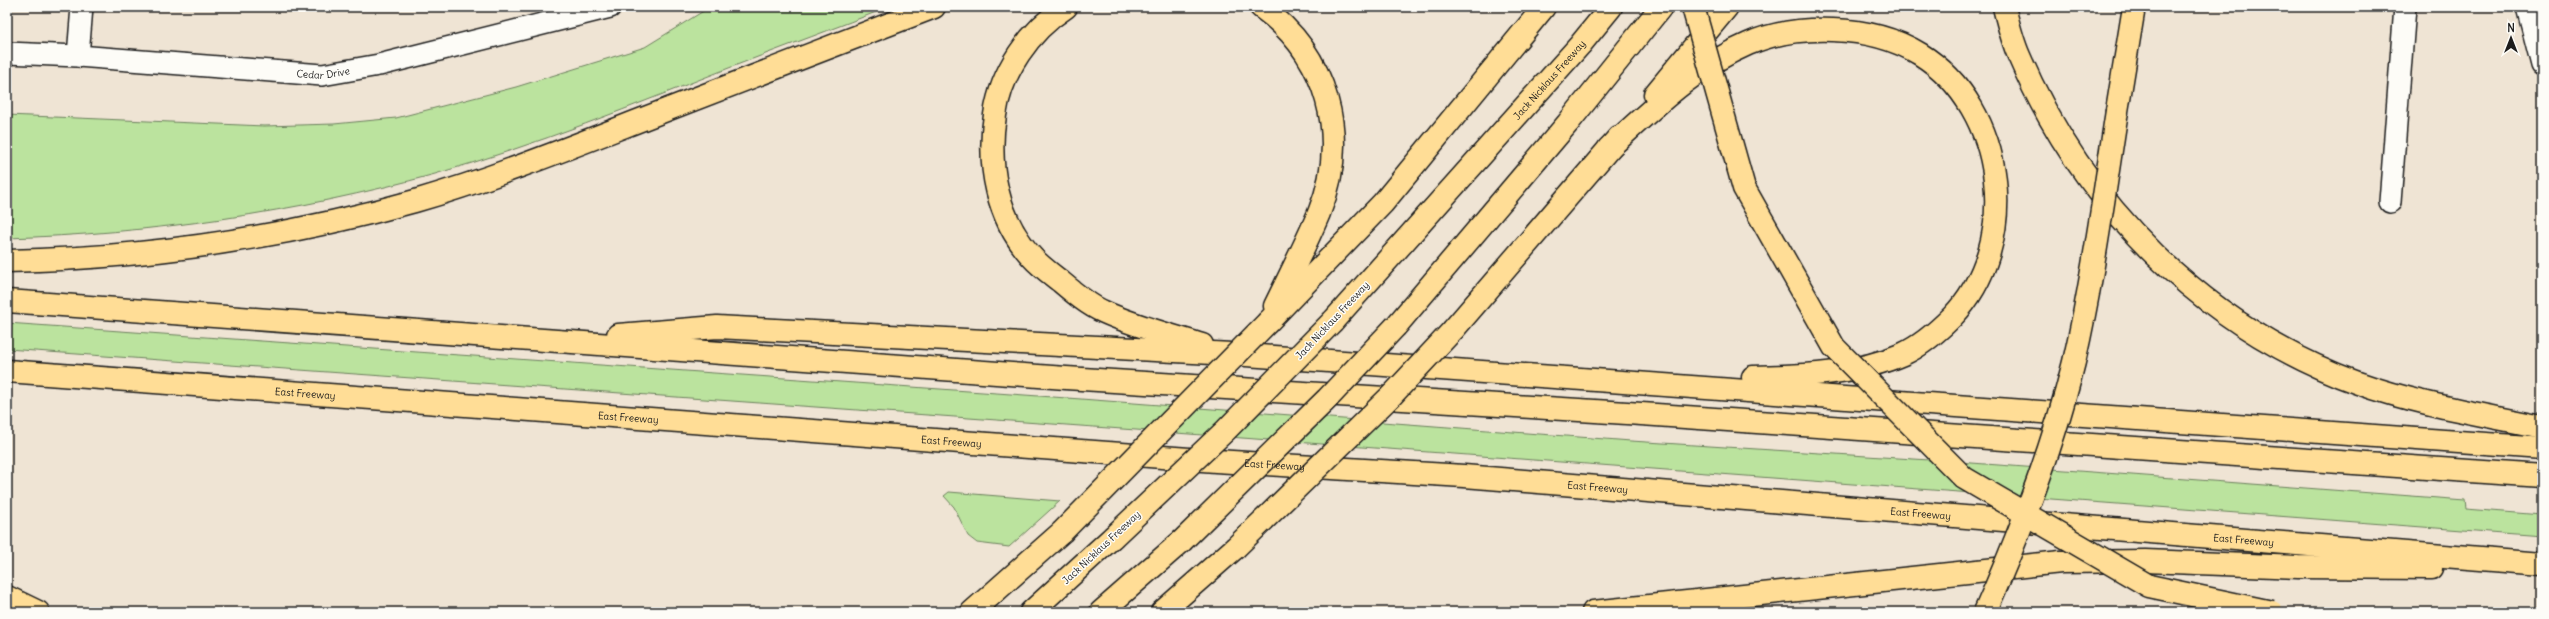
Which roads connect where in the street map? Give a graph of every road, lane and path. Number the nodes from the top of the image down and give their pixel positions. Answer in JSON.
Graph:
{"nodes":[{"id":1,"x":82,"y":7,"type":"edge"},
{"id":2,"x":610,"y":7,"type":"edge"},
{"id":3,"x":934,"y":7,"type":"edge"},
{"id":4,"x":1066,"y":7,"type":"edge"},
{"id":5,"x":1261,"y":7,"type":"edge"},
{"id":6,"x":1544,"y":7,"type":"edge"},
{"id":7,"x":1611,"y":7,"type":"edge"},
{"id":8,"x":1660,"y":7,"type":"edge"},
{"id":9,"x":1693,"y":7,"type":"edge"},
{"id":10,"x":1727,"y":7,"type":"edge"},
{"id":11,"x":2004,"y":7,"type":"edge"},
{"id":12,"x":2134,"y":7,"type":"edge"},
{"id":13,"x":2405,"y":7,"type":"edge"},
{"id":14,"x":2527,"y":7,"type":"edge"},
{"id":15,"x":7,"y":54,"type":"edge"},
{"id":16,"x":78,"y":56,"type":"junction"},
{"id":17,"x":2542,"y":65,"type":"edge"},
{"id":18,"x":1609,"y":148,"type":"junction"},
{"id":19,"x":2390,"y":202,"type":"dead end"},
{"id":20,"x":7,"y":261,"type":"edge"},
{"id":21,"x":7,"y":301,"type":"edge"},
{"id":22,"x":1268,"y":322,"type":"junction"},
{"id":23,"x":546,"y":340,"type":"junction"},
{"id":24,"x":1232,"y":354,"type":"junction"},
{"id":25,"x":7,"y":371,"type":"edge"},
{"id":26,"x":1638,"y":381,"type":"junction"},
{"id":27,"x":2542,"y":427,"type":"edge"},
{"id":28,"x":2542,"y":448,"type":"edge"},
{"id":29,"x":2542,"y":476,"type":"edge"},
{"id":30,"x":2542,"y":564,"type":"edge"},
{"id":31,"x":2542,"y":569,"type":"edge"},
{"id":32,"x":7,"y":597,"type":"edge"},
{"id":33,"x":38,"y":612,"type":"edge"},
{"id":34,"x":972,"y":612,"type":"edge"},
{"id":35,"x":1031,"y":612,"type":"edge"},
{"id":36,"x":1101,"y":612,"type":"edge"},
{"id":37,"x":1162,"y":612,"type":"edge"},
{"id":38,"x":1593,"y":612,"type":"edge"},
{"id":39,"x":1985,"y":612,"type":"edge"},
{"id":40,"x":2272,"y":612,"type":"edge"}],
"edges":[{"from":1,"to":16,"type":"street"},
{"from":2,"to":16,"type":"street","name":"Cedar Drive"},
{"from":3,"to":20,"type":"highway"},
{"from":4,"to":24,"type":"highway"},
{"from":5,"to":22,"type":"highway"},
{"from":6,"to":22,"type":"highway"},
{"from":7,"to":35,"type":"highway","name":"Jack Nicklaus Freeway","bridge":true},
{"from":8,"to":36,"type":"highway","bridge":true},
{"from":9,"to":40,"type":"highway","bridge":true},
{"from":10,"to":18,"type":"highway"},
{"from":11,"to":27,"type":"highway"},
{"from":12,"to":39,"type":"highway","bridge":true},
{"from":13,"to":19,"type":"street"},
{"from":14,"to":17,"type":"street"},
{"from":15,"to":16,"type":"street","name":"Cedar Drive"},
{"from":18,"to":26,"type":"highway"},
{"from":18,"to":37,"type":"highway","bridge":true},
{"from":21,"to":23,"type":"highway"},
{"from":22,"to":34,"type":"highway","bridge":true},
{"from":23,"to":24,"type":"highway"},
{"from":23,"to":29,"type":"highway"},
{"from":24,"to":26,"type":"highway"},
{"from":25,"to":30,"type":"highway","name":"East Freeway"},
{"from":26,"to":28,"type":"highway"},
{"from":31,"to":38,"type":"highway"},
{"from":32,"to":33,"type":"highway"}]}
